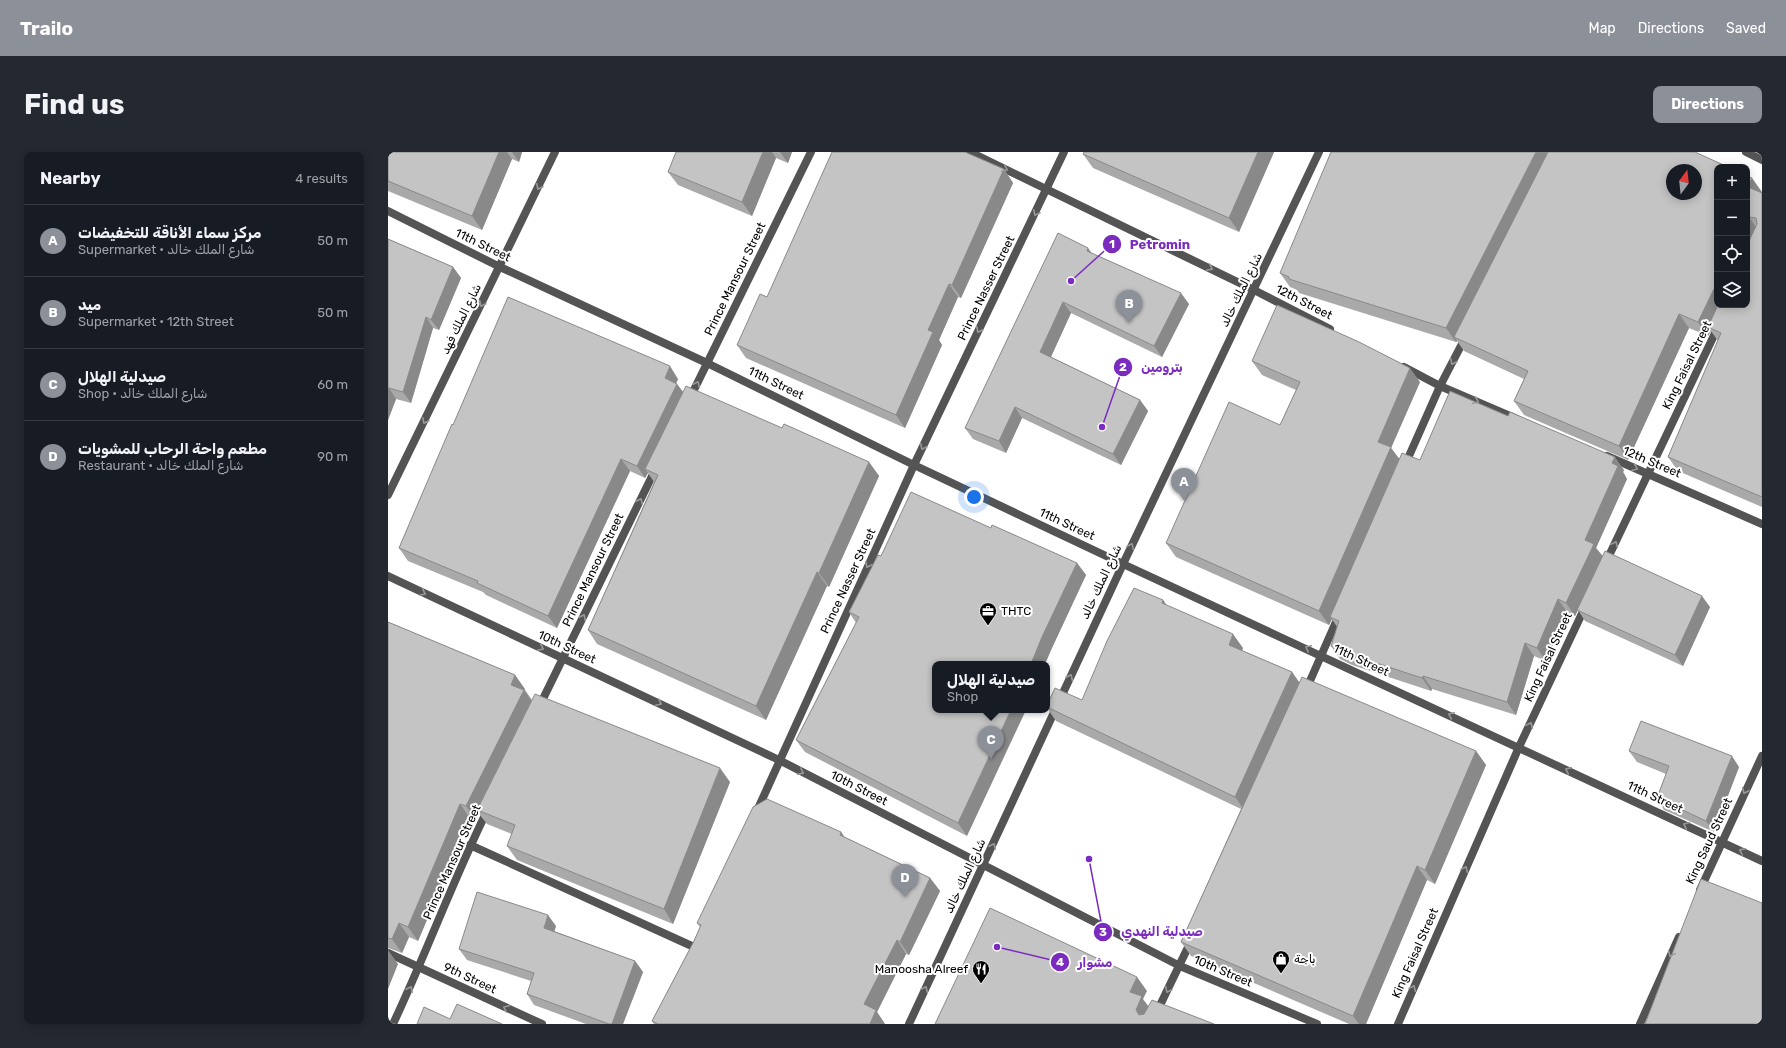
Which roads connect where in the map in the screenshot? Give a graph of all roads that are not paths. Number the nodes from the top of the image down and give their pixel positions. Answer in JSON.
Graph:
{"nodes":[{"id":1,"x":555,"y":152,"type":"edge"},
{"id":2,"x":811,"y":152,"type":"edge"},
{"id":3,"x":970,"y":152,"type":"edge"},
{"id":4,"x":1064,"y":152,"type":"edge"},
{"id":5,"x":1319,"y":152,"type":"edge"},
{"id":6,"x":1746,"y":152,"type":"edge"},
{"id":7,"x":1762,"y":160,"type":"edge"},
{"id":8,"x":1047,"y":189,"type":"junction"},
{"id":9,"x":388,"y":211,"type":"edge"},
{"id":10,"x":500,"y":267,"type":"junction"},
{"id":11,"x":1254,"y":290,"type":"junction"},
{"id":12,"x":1722,"y":319,"type":"edge"},
{"id":13,"x":1469,"y":330,"type":"edge"},
{"id":14,"x":1337,"y":333,"type":"edge"},
{"id":15,"x":708,"y":363,"type":"junction"},
{"id":16,"x":1399,"y":365,"type":"edge"},
{"id":17,"x":1440,"y":386,"type":"junction"},
{"id":18,"x":687,"y":405,"type":"edge"},
{"id":19,"x":1526,"y":422,"type":"edge"},
{"id":20,"x":1598,"y":452,"type":"edge"},
{"id":21,"x":659,"y":462,"type":"edge"},
{"id":22,"x":914,"y":465,"type":"junction"},
{"id":23,"x":1402,"y":474,"type":"edge"},
{"id":24,"x":1648,"y":474,"type":"junction"},
{"id":25,"x":388,"y":495,"type":"edge"},
{"id":26,"x":1762,"y":524,"type":"edge"},
{"id":27,"x":1123,"y":564,"type":"junction"},
{"id":28,"x":1604,"y":567,"type":"edge"},
{"id":29,"x":388,"y":576,"type":"edge"},
{"id":30,"x":1590,"y":596,"type":"edge"},
{"id":31,"x":1344,"y":604,"type":"edge"},
{"id":32,"x":1322,"y":655,"type":"junction"},
{"id":33,"x":563,"y":659,"type":"junction"},
{"id":34,"x":1302,"y":698,"type":"edge"},
{"id":35,"x":535,"y":716,"type":"edge"},
{"id":36,"x":1519,"y":747,"type":"junction"},
{"id":37,"x":1762,"y":756,"type":"edge"},
{"id":38,"x":779,"y":760,"type":"junction"},
{"id":39,"x":492,"y":802,"type":"edge"},
{"id":40,"x":753,"y":818,"type":"edge"},
{"id":41,"x":1722,"y":842,"type":"junction"},
{"id":42,"x":470,"y":845,"type":"junction"},
{"id":43,"x":1762,"y":861,"type":"edge"},
{"id":44,"x":984,"y":864,"type":"junction"},
{"id":45,"x":1696,"y":900,"type":"edge"},
{"id":46,"x":1682,"y":929,"type":"edge"},
{"id":47,"x":1196,"y":930,"type":"edge"},
{"id":48,"x":694,"y":947,"type":"edge"},
{"id":49,"x":388,"y":953,"type":"edge"},
{"id":50,"x":1180,"y":966,"type":"junction"},
{"id":51,"x":420,"y":968,"type":"junction"},
{"id":52,"x":393,"y":1024,"type":"edge"},
{"id":53,"x":542,"y":1024,"type":"edge"},
{"id":54,"x":909,"y":1024,"type":"edge"},
{"id":55,"x":1151,"y":1024,"type":"edge"},
{"id":56,"x":1317,"y":1024,"type":"edge"},
{"id":57,"x":1398,"y":1024,"type":"edge"},
{"id":58,"x":1640,"y":1024,"type":"edge"}],
"edges":[{"from":1,"to":10,"type":"street","name":"شارع الملك فهد","one_way":true},
{"from":2,"to":15,"type":"street","name":"Prince Mansour Street"},
{"from":3,"to":8,"type":"street","name":"12th Street","one_way":true},
{"from":4,"to":8,"type":"street","name":"Prince Nasser Street"},
{"from":5,"to":11,"type":"street","name":"شارع الملك خالد"},
{"from":6,"to":7,"type":"street"},
{"from":8,"to":11,"type":"street","name":"12th Street","one_way":true},
{"from":8,"to":22,"type":"street","name":"Prince Nasser Street","one_way":true},
{"from":9,"to":10,"type":"street","name":"11th Street"},
{"from":10,"to":15,"type":"street","name":"11th Street"},
{"from":10,"to":25,"type":"street","name":"شارع الملك فهد","one_way":true},
{"from":11,"to":14,"type":"street","name":"12th Street"},
{"from":27,"to":11,"type":"street","name":"شارع الملك خالد","one_way":true},
{"from":12,"to":24,"type":"street","name":"King Faisal Street"},
{"from":13,"to":17,"type":"street","one_way":true},
{"from":18,"to":15,"type":"street","name":"Prince Mansour Street","one_way":true},
{"from":15,"to":22,"type":"street","name":"11th Street"},
{"from":16,"to":17,"type":"street"},
{"from":17,"to":19,"type":"street","one_way":true},
{"from":17,"to":23,"type":"street"},
{"from":20,"to":24,"type":"street","name":"12th Street","one_way":true},
{"from":33,"to":21,"type":"street","name":"Prince Mansour Street","one_way":true},
{"from":22,"to":27,"type":"street","name":"11th Street"},
{"from":22,"to":38,"type":"street","name":"Prince Nasser Street","one_way":true},
{"from":24,"to":26,"type":"street","name":"12th Street"},
{"from":28,"to":24,"type":"street","name":"King Faisal Street","one_way":true},
{"from":32,"to":27,"type":"street","name":"11th Street","one_way":true},
{"from":44,"to":27,"type":"street","name":"شارع الملك خالد","one_way":true},
{"from":29,"to":33,"type":"street","name":"10th Street","one_way":true},
{"from":36,"to":30,"type":"street","name":"King Faisal Street","one_way":true},
{"from":31,"to":32,"type":"street"},
{"from":32,"to":34,"type":"street"},
{"from":36,"to":32,"type":"street","name":"11th Street","one_way":true},
{"from":33,"to":35,"type":"street","name":"Prince Mansour Street"},
{"from":33,"to":38,"type":"street","name":"10th Street","one_way":true},
{"from":41,"to":36,"type":"street","name":"11th Street","one_way":true},
{"from":57,"to":36,"type":"street","name":"King Faisal Street","one_way":true},
{"from":37,"to":41,"type":"street","name":"King Saud Street","one_way":true},
{"from":38,"to":40,"type":"street","name":"Prince Nasser Street"},
{"from":38,"to":44,"type":"street","name":"10th Street","one_way":true},
{"from":39,"to":42,"type":"street","name":"Prince Mansour Street"},
{"from":43,"to":41,"type":"street","name":"11th Street","one_way":true},
{"from":41,"to":45,"type":"street","name":"King Saud Street"},
{"from":42,"to":48,"type":"street"},
{"from":42,"to":51,"type":"street","name":"Prince Mansour Street"},
{"from":44,"to":50,"type":"street","name":"10th Street"},
{"from":54,"to":44,"type":"street","name":"شارع الملك خالد","one_way":true},
{"from":46,"to":58,"type":"street","one_way":true},
{"from":47,"to":50,"type":"street"},
{"from":49,"to":51,"type":"street","name":"9th Street"},
{"from":50,"to":55,"type":"street","one_way":true},
{"from":50,"to":56,"type":"street","name":"10th Street"},
{"from":52,"to":51,"type":"street","name":"Prince Mansour Street","one_way":true},
{"from":53,"to":51,"type":"street","name":"9th Street","one_way":true}]}
